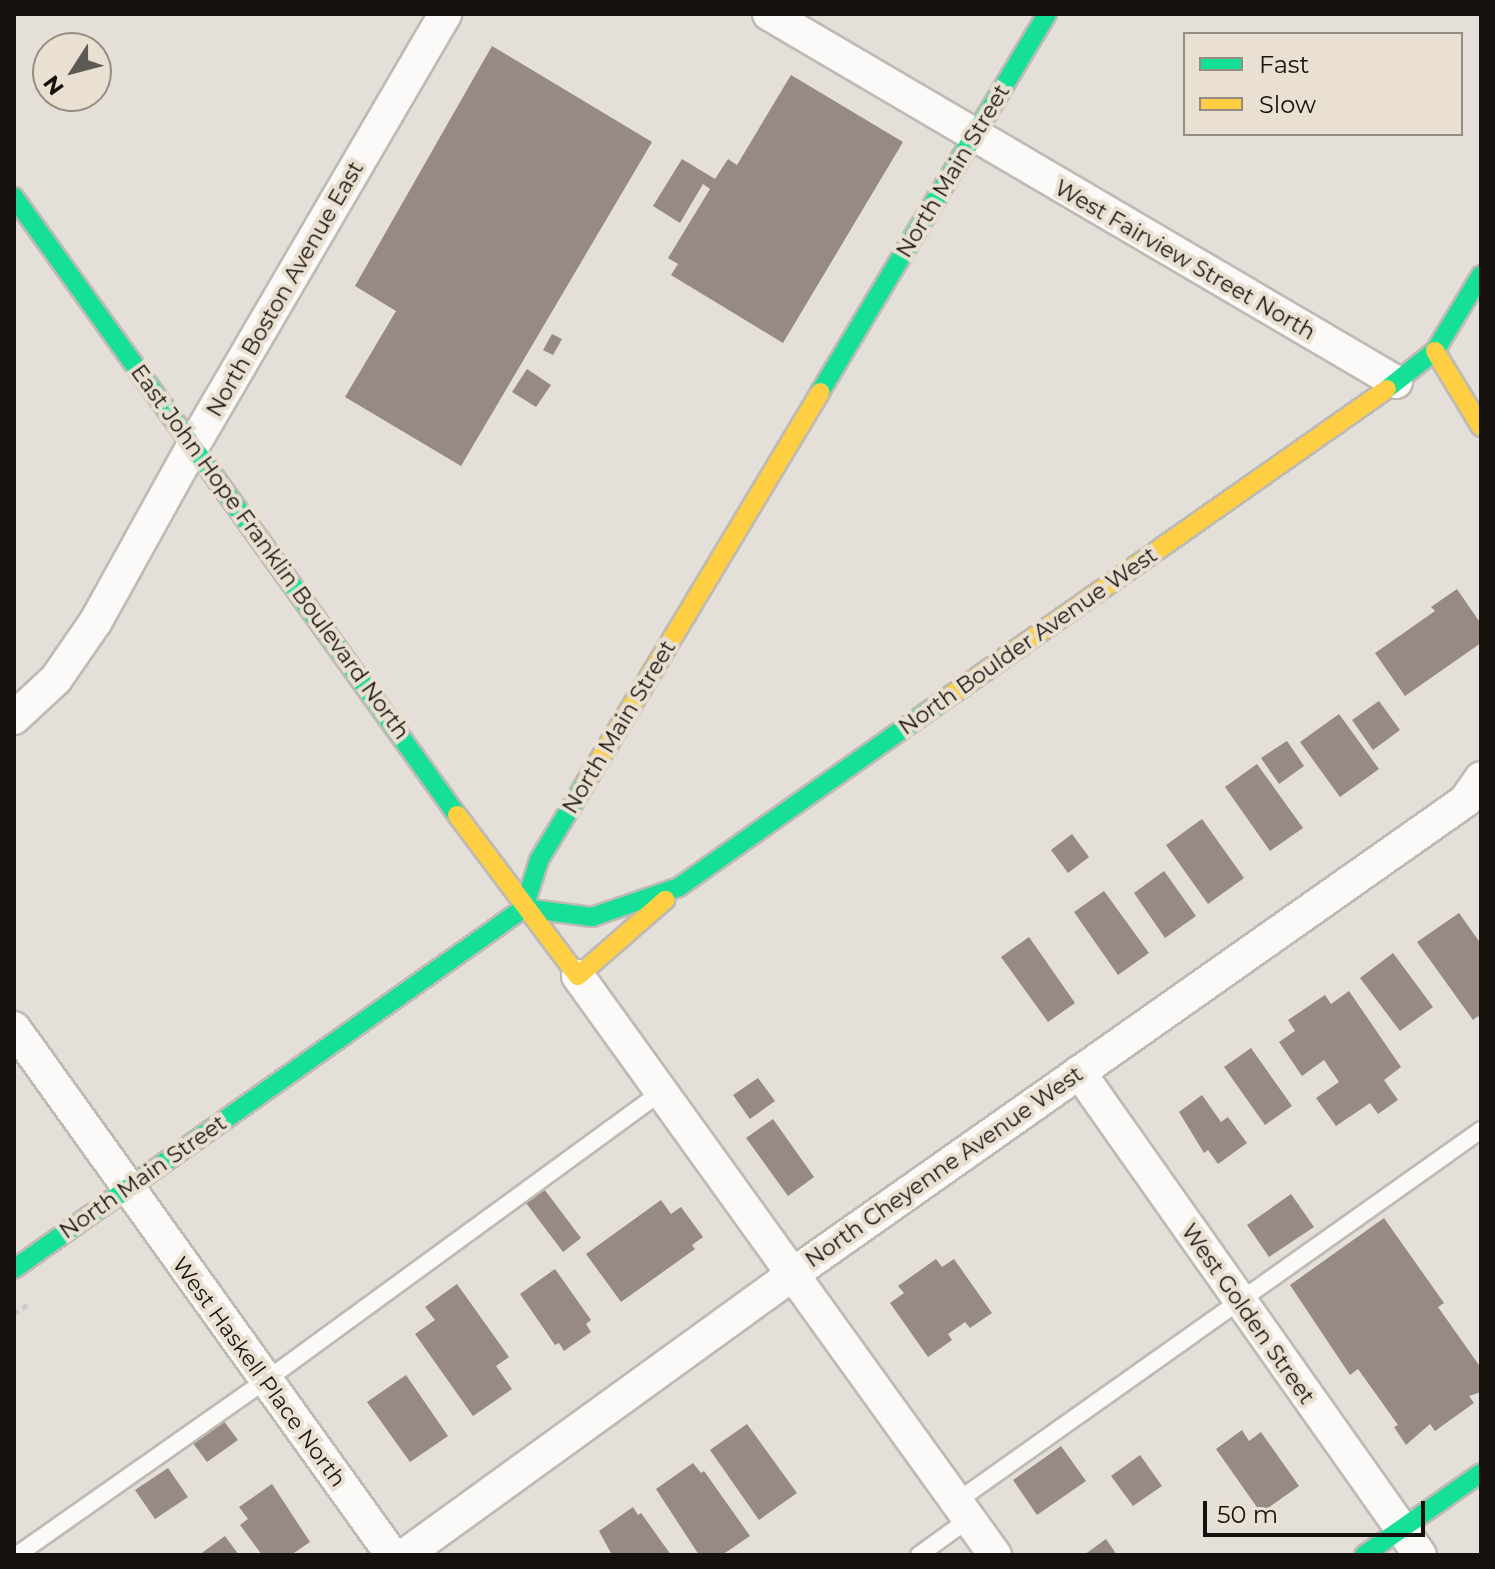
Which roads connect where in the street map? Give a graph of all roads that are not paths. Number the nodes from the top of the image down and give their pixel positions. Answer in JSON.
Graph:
{"nodes":[{"id":1,"x":445,"y":14,"type":"edge"},
{"id":2,"x":769,"y":14,"type":"edge"},
{"id":3,"x":1047,"y":14,"type":"edge"},
{"id":4,"x":974,"y":137,"type":"junction"},
{"id":5,"x":14,"y":197,"type":"edge"},
{"id":6,"x":1481,"y":275,"type":"edge"},
{"id":7,"x":1435,"y":351,"type":"junction"},
{"id":8,"x":1396,"y":382,"type":"junction"},
{"id":9,"x":1481,"y":427,"type":"edge"},
{"id":10,"x":194,"y":444,"type":"junction"},
{"id":11,"x":14,"y":718,"type":"edge"},
{"id":12,"x":1481,"y":778,"type":"edge"},
{"id":13,"x":679,"y":887,"type":"junction"},
{"id":14,"x":524,"y":908,"type":"junction"},
{"id":15,"x":578,"y":976,"type":"junction"},
{"id":16,"x":14,"y":1028,"type":"edge"},
{"id":17,"x":1079,"y":1072,"type":"junction"},
{"id":18,"x":661,"y":1092,"type":"junction"},
{"id":19,"x":1481,"y":1130,"type":"edge"},
{"id":20,"x":128,"y":1188,"type":"junction"},
{"id":21,"x":14,"y":1269,"type":"edge"},
{"id":22,"x":793,"y":1274,"type":"junction"},
{"id":23,"x":1238,"y":1301,"type":"junction"},
{"id":24,"x":265,"y":1381,"type":"junction"},
{"id":25,"x":1481,"y":1473,"type":"edge"},
{"id":26,"x":963,"y":1511,"type":"junction"},
{"id":27,"x":1401,"y":1529,"type":"junction"},
{"id":28,"x":17,"y":1555,"type":"edge"},
{"id":29,"x":392,"y":1555,"type":"edge"},
{"id":30,"x":405,"y":1555,"type":"edge"},
{"id":31,"x":919,"y":1555,"type":"edge"},
{"id":32,"x":995,"y":1555,"type":"edge"},
{"id":33,"x":1364,"y":1555,"type":"edge"},
{"id":34,"x":1420,"y":1555,"type":"edge"}],
"edges":[{"from":1,"to":10,"type":"street","name":"North Boston Avenue East"},
{"from":2,"to":4,"type":"street","name":"West Fairview Street North"},
{"from":3,"to":4,"type":"street","name":"North Main Street"},
{"from":4,"to":8,"type":"street","name":"West Fairview Street North"},
{"from":4,"to":14,"type":"street","name":"North Main Street"},
{"from":5,"to":10,"type":"street","name":"East John Hope Franklin Boulevard North"},
{"from":6,"to":7,"type":"street","name":"North Boulder Avenue West"},
{"from":7,"to":8,"type":"street","name":"North Boulder Avenue West"},
{"from":7,"to":9,"type":"street"},
{"from":8,"to":13,"type":"street","name":"North Boulder Avenue West"},
{"from":10,"to":11,"type":"street","name":"North Boston Avenue East"},
{"from":10,"to":14,"type":"street","name":"East John Hope Franklin Boulevard North"},
{"from":12,"to":17,"type":"street","name":"North Cheyenne Avenue West"},
{"from":13,"to":14,"type":"street","name":"North Boulder Avenue West"},
{"from":13,"to":15,"type":"street"},
{"from":14,"to":15,"type":"street","name":"East John Hope Franklin Boulevard North"},
{"from":14,"to":20,"type":"street","name":"North Main Street"},
{"from":15,"to":18,"type":"street"},
{"from":16,"to":20,"type":"street","name":"West Haskell Place North"},
{"from":17,"to":22,"type":"street","name":"North Cheyenne Avenue West"},
{"from":17,"to":23,"type":"street","name":"West Golden Street"},
{"from":18,"to":22,"type":"street"},
{"from":18,"to":24,"type":"lane"},
{"from":19,"to":23,"type":"lane"},
{"from":20,"to":21,"type":"street","name":"North Main Street"},
{"from":20,"to":24,"type":"street","name":"West Haskell Place North"},
{"from":22,"to":26,"type":"street"},
{"from":22,"to":30,"type":"street","name":"North Cheyenne Avenue West"},
{"from":23,"to":26,"type":"lane"},
{"from":23,"to":27,"type":"street","name":"West Golden Street"},
{"from":24,"to":28,"type":"lane"},
{"from":24,"to":29,"type":"street","name":"West Haskell Place North"},
{"from":25,"to":27,"type":"street"},
{"from":26,"to":31,"type":"lane"},
{"from":26,"to":32,"type":"street"},
{"from":27,"to":33,"type":"street"},
{"from":27,"to":34,"type":"street","name":"West Golden Street"}]}
